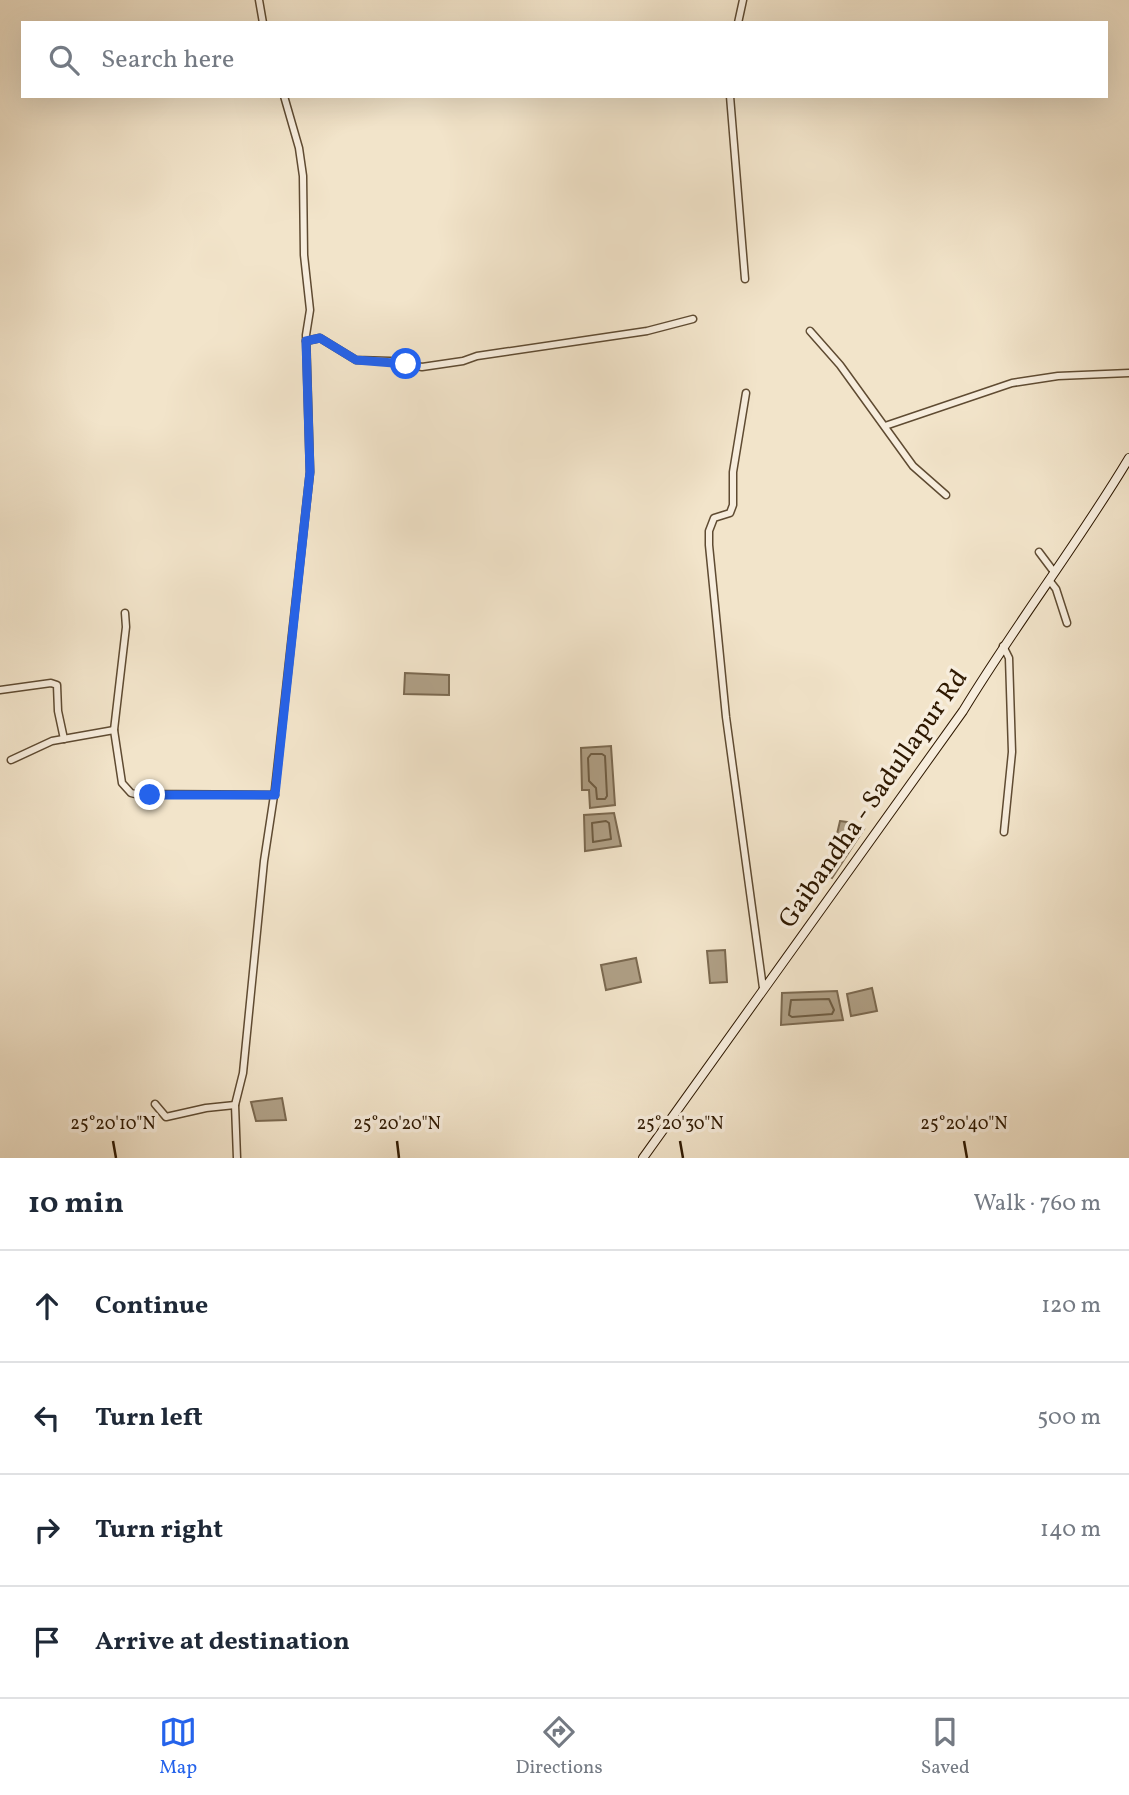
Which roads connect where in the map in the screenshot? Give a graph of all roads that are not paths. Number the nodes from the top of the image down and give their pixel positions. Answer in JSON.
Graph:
{"nodes":[{"id":1,"x":259,"y":0,"type":"edge"},
{"id":2,"x":743,"y":0,"type":"edge"},
{"id":3,"x":263,"y":21,"type":"edge"},
{"id":4,"x":738,"y":21,"type":"edge"},
{"id":5,"x":285,"y":98,"type":"edge"},
{"id":6,"x":730,"y":98,"type":"edge"},
{"id":7,"x":745,"y":279,"type":"dead end"},
{"id":8,"x":693,"y":319,"type":"dead end"},
{"id":9,"x":810,"y":331,"type":"dead end"},
{"id":10,"x":306,"y":341,"type":"junction"},
{"id":11,"x":1129,"y":373,"type":"edge"},
{"id":12,"x":746,"y":393,"type":"dead end"},
{"id":13,"x":885,"y":426,"type":"junction"},
{"id":14,"x":1129,"y":458,"type":"edge"},
{"id":15,"x":946,"y":495,"type":"dead end"},
{"id":16,"x":1039,"y":552,"type":"dead end"},
{"id":17,"x":1055,"y":572,"type":"junction"},
{"id":18,"x":1049,"y":580,"type":"junction"},
{"id":19,"x":125,"y":613,"type":"dead end"},
{"id":20,"x":1067,"y":623,"type":"dead end"},
{"id":21,"x":1003,"y":646,"type":"junction"},
{"id":22,"x":0,"y":690,"type":"edge"},
{"id":23,"x":114,"y":730,"type":"junction"},
{"id":24,"x":64,"y":739,"type":"junction"},
{"id":25,"x":11,"y":760,"type":"dead end"},
{"id":26,"x":275,"y":795,"type":"junction"},
{"id":27,"x":1004,"y":832,"type":"dead end"},
{"id":28,"x":763,"y":988,"type":"junction"},
{"id":29,"x":155,"y":1104,"type":"dead end"},
{"id":30,"x":235,"y":1105,"type":"junction"},
{"id":31,"x":237,"y":1158,"type":"edge"},
{"id":32,"x":643,"y":1158,"type":"edge"}],
"edges":[{"from":1,"to":3,"type":"street"},
{"from":2,"to":4,"type":"street"},
{"from":5,"to":10,"type":"street"},
{"from":6,"to":7,"type":"street"},
{"from":8,"to":10,"type":"street"},
{"from":9,"to":13,"type":"street"},
{"from":10,"to":26,"type":"street"},
{"from":11,"to":13,"type":"street"},
{"from":12,"to":28,"type":"street"},
{"from":13,"to":15,"type":"street"},
{"from":14,"to":17,"type":"main road","name":"Gaibandha - Sadullapur Rd"},
{"from":16,"to":17,"type":"street"},
{"from":17,"to":18,"type":"main road","name":"Gaibandha - Sadullapur Rd"},
{"from":18,"to":20,"type":"street"},
{"from":18,"to":21,"type":"main road","name":"Gaibandha - Sadullapur Rd"},
{"from":19,"to":23,"type":"street"},
{"from":21,"to":27,"type":"street"},
{"from":21,"to":28,"type":"main road","name":"Gaibandha - Sadullapur Rd"},
{"from":22,"to":24,"type":"street"},
{"from":23,"to":24,"type":"street"},
{"from":23,"to":26,"type":"street"},
{"from":24,"to":25,"type":"street"},
{"from":26,"to":30,"type":"street"},
{"from":28,"to":32,"type":"main road","name":"Gaibandha - Sadullapur Rd"},
{"from":29,"to":30,"type":"street"},
{"from":30,"to":31,"type":"street"}]}
